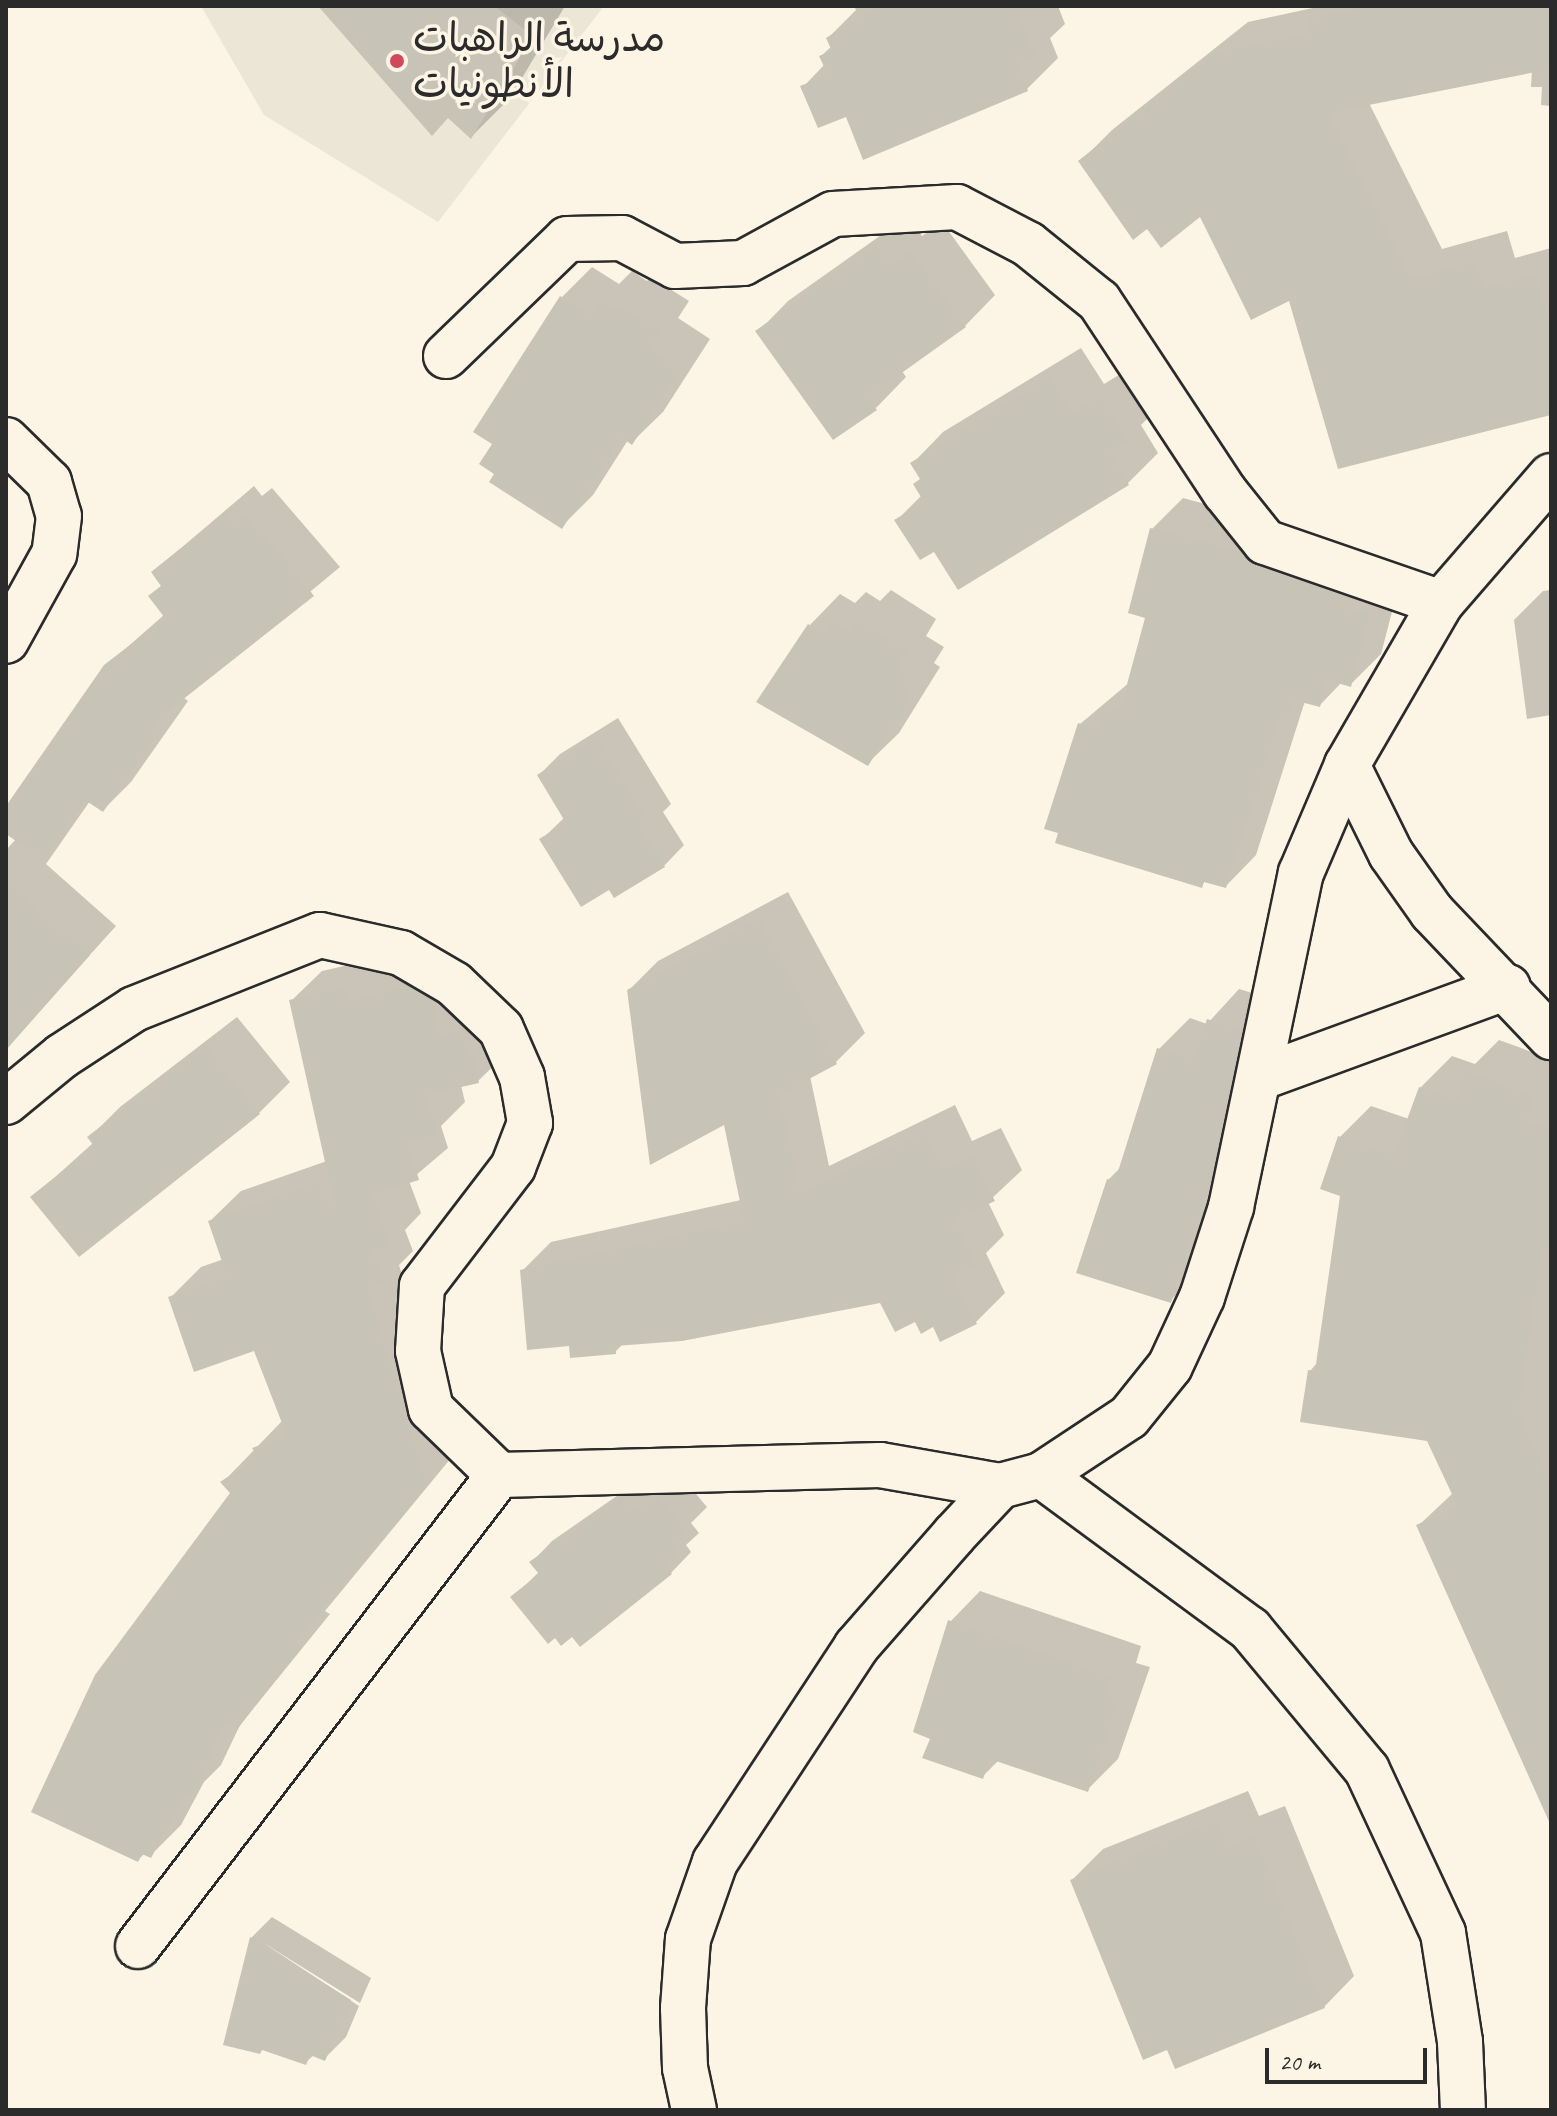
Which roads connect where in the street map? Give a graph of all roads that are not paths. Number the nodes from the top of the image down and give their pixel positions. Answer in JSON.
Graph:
{"nodes":[{"id":1,"x":446,"y":356,"type":"dead end"},
{"id":2,"x":6,"y":440,"type":"edge"},
{"id":3,"x":1551,"y":476,"type":"edge"},
{"id":4,"x":1441,"y":603,"type":"junction"},
{"id":5,"x":6,"y":641,"type":"edge"},
{"id":6,"x":1347,"y":765,"type":"junction"},
{"id":7,"x":1508,"y":987,"type":"junction"},
{"id":8,"x":1551,"y":1037,"type":"edge"},
{"id":9,"x":1259,"y":1078,"type":"junction"},
{"id":10,"x":6,"y":1102,"type":"edge"},
{"id":11,"x":499,"y":1475,"type":"junction"},
{"id":12,"x":1020,"y":1480,"type":"junction"},
{"id":13,"x":138,"y":1946,"type":"dead end"},
{"id":14,"x":694,"y":2110,"type":"edge"},
{"id":15,"x":1463,"y":2110,"type":"edge"}],
"edges":[{"from":1,"to":4,"type":"street"},
{"from":2,"to":5,"type":"street"},
{"from":3,"to":4,"type":"street"},
{"from":4,"to":6,"type":"street"},
{"from":6,"to":7,"type":"street"},
{"from":6,"to":9,"type":"street"},
{"from":7,"to":8,"type":"street"},
{"from":7,"to":9,"type":"street"},
{"from":9,"to":12,"type":"street"},
{"from":10,"to":11,"type":"street"},
{"from":11,"to":12,"type":"street"},
{"from":11,"to":13,"type":"street"},
{"from":12,"to":14,"type":"street"},
{"from":12,"to":15,"type":"street"}]}
